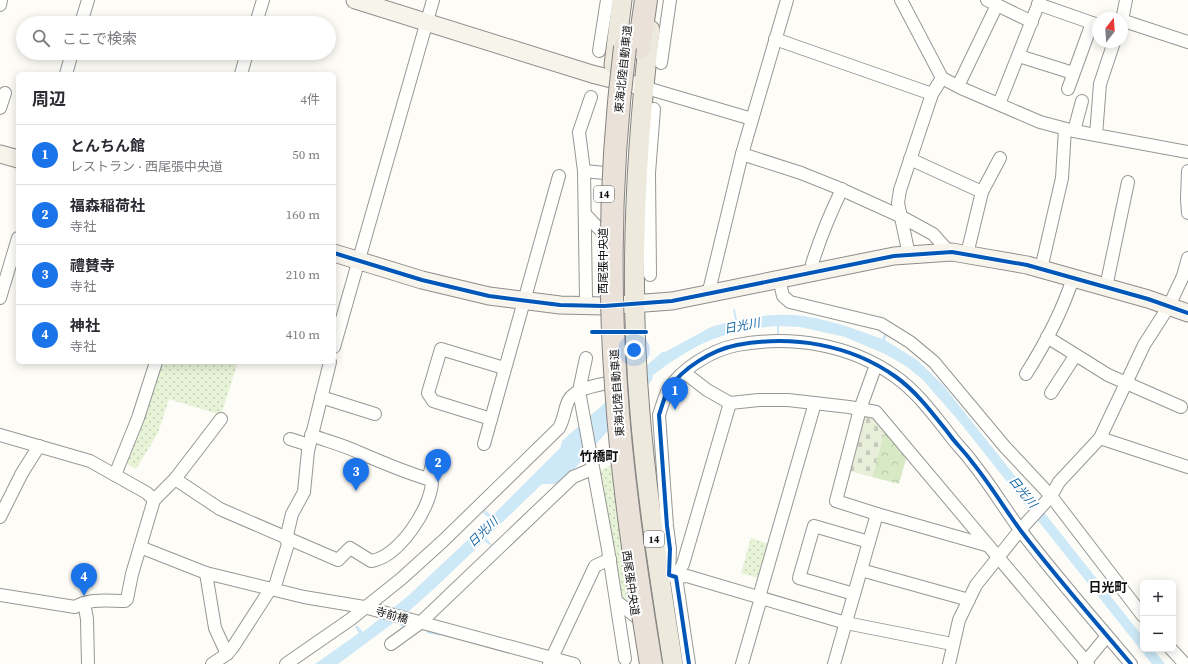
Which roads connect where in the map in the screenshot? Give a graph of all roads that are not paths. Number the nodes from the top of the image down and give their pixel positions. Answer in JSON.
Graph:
{"nodes":[{"id":1,"x":2,"y":0,"type":"edge"},
{"id":2,"x":88,"y":0,"type":"edge"},
{"id":3,"x":263,"y":0,"type":"edge"},
{"id":4,"x":355,"y":0,"type":"edge"},
{"id":5,"x":434,"y":0,"type":"edge"},
{"id":6,"x":607,"y":0,"type":"edge"},
{"id":7,"x":622,"y":0,"type":"edge"},
{"id":8,"x":631,"y":0,"type":"edge"},
{"id":9,"x":646,"y":0,"type":"edge"},
{"id":10,"x":654,"y":0,"type":"edge"},
{"id":11,"x":670,"y":0,"type":"edge"},
{"id":12,"x":787,"y":0,"type":"edge"},
{"id":13,"x":901,"y":0,"type":"edge"},
{"id":14,"x":1126,"y":0,"type":"edge"},
{"id":15,"x":1039,"y":2,"type":"edge"},
{"id":16,"x":992,"y":3,"type":"edge"},
{"id":17,"x":0,"y":5,"type":"edge"},
{"id":18,"x":1124,"y":12,"type":"edge"},
{"id":19,"x":83,"y":16,"type":"edge"},
{"id":20,"x":258,"y":16,"type":"edge"},
{"id":21,"x":1032,"y":22,"type":"junction"},
{"id":22,"x":1128,"y":22,"type":"edge"},
{"id":23,"x":426,"y":23,"type":"junction"},
{"id":24,"x":1092,"y":23,"type":"edge"},
{"id":25,"x":1092,"y":31,"type":"edge"},
{"id":26,"x":775,"y":39,"type":"junction"},
{"id":27,"x":1188,"y":42,"type":"edge"},
{"id":28,"x":1112,"y":48,"type":"edge"},
{"id":29,"x":599,"y":51,"type":"dead end"},
{"id":30,"x":1019,"y":56,"type":"junction"},
{"id":31,"x":70,"y":60,"type":"edge"},
{"id":32,"x":245,"y":60,"type":"edge"},
{"id":33,"x":661,"y":63,"type":"dead end"},
{"id":34,"x":67,"y":72,"type":"edge"},
{"id":35,"x":242,"y":72,"type":"edge"},
{"id":36,"x":1073,"y":73,"type":"junction"},
{"id":37,"x":942,"y":78,"type":"junction"},
{"id":38,"x":612,"y":79,"type":"junction"},
{"id":39,"x":958,"y":86,"type":"junction"},
{"id":40,"x":643,"y":87,"type":"junction"},
{"id":41,"x":1068,"y":89,"type":"dead end"},
{"id":42,"x":4,"y":93,"type":"dead end"},
{"id":43,"x":932,"y":94,"type":"junction"},
{"id":44,"x":591,"y":97,"type":"dead end"},
{"id":45,"x":1082,"y":101,"type":"dead end"},
{"id":46,"x":999,"y":104,"type":"junction"},
{"id":47,"x":0,"y":108,"type":"edge"},
{"id":48,"x":654,"y":109,"type":"dead end"},
{"id":49,"x":752,"y":119,"type":"junction"},
{"id":50,"x":1070,"y":130,"type":"junction"},
{"id":51,"x":1096,"y":135,"type":"junction"},
{"id":52,"x":1188,"y":152,"type":"edge"},
{"id":53,"x":0,"y":154,"type":"edge"},
{"id":54,"x":742,"y":154,"type":"junction"},
{"id":55,"x":16,"y":158,"type":"edge"},
{"id":56,"x":1000,"y":158,"type":"dead end"},
{"id":57,"x":910,"y":159,"type":"junction"},
{"id":58,"x":584,"y":171,"type":"junction"},
{"id":59,"x":1188,"y":171,"type":"edge"},
{"id":60,"x":605,"y":173,"type":"junction"},
{"id":61,"x":643,"y":173,"type":"junction"},
{"id":62,"x":559,"y":176,"type":"dead end"},
{"id":63,"x":1128,"y":182,"type":"dead end"},
{"id":64,"x":842,"y":189,"type":"junction"},
{"id":65,"x":982,"y":192,"type":"junction"},
{"id":66,"x":1188,"y":208,"type":"edge"},
{"id":67,"x":586,"y":215,"type":"junction"},
{"id":68,"x":900,"y":216,"type":"junction"},
{"id":69,"x":603,"y":233,"type":"junction"},
{"id":70,"x":16,"y":245,"type":"edge"},
{"id":71,"x":949,"y":252,"type":"junction"},
{"id":72,"x":336,"y":254,"type":"edge"},
{"id":73,"x":909,"y":254,"type":"junction"},
{"id":74,"x":967,"y":254,"type":"junction"},
{"id":75,"x":1188,"y":258,"type":"edge"},
{"id":76,"x":358,"y":260,"type":"junction"},
{"id":77,"x":1041,"y":269,"type":"junction"},
{"id":78,"x":815,"y":272,"type":"junction"},
{"id":79,"x":650,"y":275,"type":"dead end"},
{"id":80,"x":1073,"y":278,"type":"junction"},
{"id":81,"x":779,"y":279,"type":"junction"},
{"id":82,"x":1106,"y":287,"type":"junction"},
{"id":83,"x":708,"y":295,"type":"junction"},
{"id":84,"x":0,"y":298,"type":"edge"},
{"id":85,"x":586,"y":298,"type":"dead end"},
{"id":86,"x":524,"y":302,"type":"junction"},
{"id":87,"x":635,"y":304,"type":"junction"},
{"id":88,"x":604,"y":306,"type":"junction"},
{"id":89,"x":1170,"y":306,"type":"junction"},
{"id":90,"x":1188,"y":313,"type":"edge"},
{"id":91,"x":1047,"y":337,"type":"junction"},
{"id":92,"x":336,"y":340,"type":"edge"},
{"id":93,"x":1075,"y":356,"type":"junction"},
{"id":94,"x":586,"y":358,"type":"dead end"},
{"id":95,"x":155,"y":364,"type":"edge"},
{"id":96,"x":329,"y":364,"type":"edge"},
{"id":97,"x":876,"y":365,"type":"junction"},
{"id":98,"x":504,"y":368,"type":"junction"},
{"id":99,"x":685,"y":373,"type":"junction"},
{"id":100,"x":1026,"y":374,"type":"dead end"},
{"id":101,"x":1126,"y":382,"type":"junction"},
{"id":102,"x":607,"y":386,"type":"junction"},
{"id":103,"x":579,"y":391,"type":"junction"},
{"id":104,"x":1051,"y":393,"type":"dead end"},
{"id":105,"x":321,"y":397,"type":"junction"},
{"id":106,"x":730,"y":403,"type":"junction"},
{"id":107,"x":815,"y":403,"type":"junction"},
{"id":108,"x":1181,"y":407,"type":"dead end"},
{"id":109,"x":860,"y":409,"type":"junction"},
{"id":110,"x":375,"y":414,"type":"dead end"},
{"id":111,"x":221,"y":419,"type":"dead end"},
{"id":112,"x":491,"y":419,"type":"junction"},
{"id":113,"x":0,"y":435,"type":"edge"},
{"id":114,"x":1100,"y":438,"type":"junction"},
{"id":115,"x":290,"y":439,"type":"dead end"},
{"id":116,"x":310,"y":440,"type":"junction"},
{"id":117,"x":484,"y":444,"type":"dead end"},
{"id":118,"x":39,"y":446,"type":"junction"},
{"id":119,"x":434,"y":458,"type":"dead end"},
{"id":120,"x":592,"y":464,"type":"junction"},
{"id":121,"x":1188,"y":467,"type":"edge"},
{"id":122,"x":114,"y":475,"type":"junction"},
{"id":123,"x":175,"y":478,"type":"junction"},
{"id":124,"x":428,"y":479,"type":"junction"},
{"id":125,"x":1050,"y":498,"type":"junction"},
{"id":126,"x":154,"y":500,"type":"junction"},
{"id":127,"x":650,"y":511,"type":"junction"},
{"id":128,"x":877,"y":514,"type":"junction"},
{"id":129,"x":0,"y":517,"type":"edge"},
{"id":130,"x":667,"y":526,"type":"junction"},
{"id":131,"x":1022,"y":528,"type":"junction"},
{"id":132,"x":286,"y":539,"type":"junction"},
{"id":133,"x":869,"y":542,"type":"junction"},
{"id":134,"x":986,"y":545,"type":"junction"},
{"id":135,"x":140,"y":547,"type":"junction"},
{"id":136,"x":997,"y":558,"type":"junction"},
{"id":137,"x":610,"y":559,"type":"junction"},
{"id":138,"x":861,"y":570,"type":"junction"},
{"id":139,"x":206,"y":573,"type":"junction"},
{"id":140,"x":672,"y":576,"type":"junction"},
{"id":141,"x":271,"y":588,"type":"junction"},
{"id":142,"x":854,"y":594,"type":"junction"},
{"id":143,"x":0,"y":595,"type":"edge"},
{"id":144,"x":662,"y":596,"type":"junction"},
{"id":145,"x":760,"y":597,"type":"junction"},
{"id":146,"x":969,"y":600,"type":"junction"},
{"id":147,"x":616,"y":601,"type":"junction"},
{"id":148,"x":84,"y":603,"type":"junction"},
{"id":149,"x":364,"y":607,"type":"junction"},
{"id":150,"x":1140,"y":612,"type":"edge"},
{"id":151,"x":635,"y":616,"type":"junction"},
{"id":152,"x":846,"y":622,"type":"junction"},
{"id":153,"x":420,"y":623,"type":"junction"},
{"id":154,"x":1108,"y":636,"type":"junction"},
{"id":155,"x":391,"y":644,"type":"dead end"},
{"id":156,"x":952,"y":644,"type":"junction"},
{"id":157,"x":1174,"y":652,"type":"edge"},
{"id":158,"x":227,"y":654,"type":"junction"},
{"id":159,"x":551,"y":661,"type":"edge"},
{"id":160,"x":634,"y":662,"type":"edge"},
{"id":161,"x":1086,"y":663,"type":"edge"},
{"id":162,"x":88,"y":664,"type":"edge"},
{"id":163,"x":212,"y":664,"type":"edge"},
{"id":164,"x":286,"y":664,"type":"edge"},
{"id":165,"x":574,"y":664,"type":"edge"},
{"id":166,"x":651,"y":664,"type":"edge"},
{"id":167,"x":665,"y":664,"type":"edge"},
{"id":168,"x":673,"y":664,"type":"edge"},
{"id":169,"x":689,"y":664,"type":"edge"},
{"id":170,"x":742,"y":664,"type":"edge"},
{"id":171,"x":834,"y":664,"type":"edge"},
{"id":172,"x":948,"y":664,"type":"edge"},
{"id":173,"x":1131,"y":664,"type":"edge"},
{"id":174,"x":1185,"y":664,"type":"edge"}],
"edges":[{"from":1,"to":17,"type":"street"},
{"from":2,"to":19,"type":"street"},
{"from":3,"to":20,"type":"street"},
{"from":4,"to":23,"type":"street"},
{"from":5,"to":23,"type":"street"},
{"from":6,"to":29,"type":"street"},
{"from":7,"to":38,"type":"main road","name":"西尾張中央道","number":"14"},
{"from":8,"to":166,"type":"highway","name":"東海北陸自動車道","bridge":true},
{"from":9,"to":167,"type":"highway","name":"東海北陸自動車道"},
{"from":10,"to":40,"type":"main road","number":"14"},
{"from":11,"to":33,"type":"street"},
{"from":12,"to":26,"type":"street"},
{"from":13,"to":37,"type":"street"},
{"from":14,"to":18,"type":"street"},
{"from":15,"to":21,"type":"street"},
{"from":15,"to":24,"type":"street"},
{"from":16,"to":21,"type":"street"},
{"from":16,"to":39,"type":"street"},
{"from":21,"to":30,"type":"street"},
{"from":22,"to":27,"type":"street"},
{"from":23,"to":38,"type":"street"},
{"from":23,"to":76,"type":"street"},
{"from":25,"to":36,"type":"street"},
{"from":26,"to":43,"type":"street"},
{"from":26,"to":49,"type":"street"},
{"from":28,"to":51,"type":"street"},
{"from":30,"to":36,"type":"street"},
{"from":30,"to":46,"type":"street"},
{"from":31,"to":34,"type":"street"},
{"from":32,"to":35,"type":"street"},
{"from":36,"to":41,"type":"street"},
{"from":37,"to":39,"type":"street"},
{"from":37,"to":43,"type":"street"},
{"from":38,"to":40,"type":"street"},
{"from":38,"to":60,"type":"main road","name":"西尾張中央道","number":"14"},
{"from":39,"to":46,"type":"street"},
{"from":40,"to":49,"type":"street"},
{"from":40,"to":61,"type":"main road","number":"14"},
{"from":42,"to":47,"type":"street"},
{"from":43,"to":57,"type":"street"},
{"from":44,"to":58,"type":"street"},
{"from":45,"to":50,"type":"street"},
{"from":46,"to":50,"type":"street"},
{"from":48,"to":61,"type":"street"},
{"from":49,"to":54,"type":"street"},
{"from":50,"to":51,"type":"street"},
{"from":50,"to":77,"type":"street"},
{"from":51,"to":52,"type":"street"},
{"from":53,"to":55,"type":"street"},
{"from":54,"to":64,"type":"street"},
{"from":54,"to":83,"type":"street"},
{"from":56,"to":65,"type":"street"},
{"from":57,"to":65,"type":"street"},
{"from":57,"to":68,"type":"street"},
{"from":58,"to":60,"type":"street"},
{"from":58,"to":67,"type":"street"},
{"from":59,"to":66,"type":"street"},
{"from":60,"to":69,"type":"main road","name":"西尾張中央道","number":"14"},
{"from":61,"to":79,"type":"street"},
{"from":61,"to":87,"type":"main road","number":"14"},
{"from":62,"to":86,"type":"street"},
{"from":63,"to":82,"type":"street"},
{"from":64,"to":68,"type":"street"},
{"from":64,"to":78,"type":"street"},
{"from":65,"to":74,"type":"street"},
{"from":67,"to":69,"type":"street"},
{"from":67,"to":85,"type":"street"},
{"from":68,"to":71,"type":"street"},
{"from":68,"to":73,"type":"street"},
{"from":69,"to":88,"type":"main road","name":"西尾張中央道","number":"14"},
{"from":70,"to":84,"type":"street"},
{"from":71,"to":73,"type":"street"},
{"from":71,"to":74,"type":"street"},
{"from":72,"to":76,"type":"street"},
{"from":73,"to":78,"type":"street"},
{"from":74,"to":77,"type":"street"},
{"from":75,"to":89,"type":"street"},
{"from":76,"to":86,"type":"street"},
{"from":76,"to":92,"type":"street"},
{"from":77,"to":80,"type":"street"},
{"from":78,"to":81,"type":"street"},
{"from":80,"to":82,"type":"street"},
{"from":80,"to":91,"type":"street"},
{"from":81,"to":83,"type":"street"},
{"from":81,"to":125,"type":"street"},
{"from":82,"to":89,"type":"street"},
{"from":83,"to":87,"type":"street"},
{"from":86,"to":88,"type":"street"},
{"from":86,"to":98,"type":"street"},
{"from":87,"to":88,"type":"street"},
{"from":87,"to":127,"type":"main road","number":"14"},
{"from":88,"to":102,"type":"main road","name":"西尾張中央道","number":"14"},
{"from":89,"to":90,"type":"street"},
{"from":89,"to":101,"type":"street"},
{"from":91,"to":93,"type":"street"},
{"from":91,"to":100,"type":"street"},
{"from":93,"to":101,"type":"street"},
{"from":93,"to":104,"type":"street"},
{"from":94,"to":103,"type":"street"},
{"from":95,"to":122,"type":"street"},
{"from":96,"to":105,"type":"street"},
{"from":97,"to":99,"type":"street"},
{"from":97,"to":109,"type":"street"},
{"from":97,"to":131,"type":"street"},
{"from":98,"to":112,"type":"street"},
{"from":98,"to":112,"type":"street"},
{"from":99,"to":106,"type":"street"},
{"from":99,"to":130,"type":"street"},
{"from":101,"to":108,"type":"street"},
{"from":101,"to":114,"type":"street"},
{"from":102,"to":103,"type":"street"},
{"from":102,"to":151,"type":"main road","name":"西尾張中央道","number":"14"},
{"from":103,"to":120,"type":"street"},
{"from":103,"to":149,"type":"street"},
{"from":105,"to":110,"type":"street"},
{"from":105,"to":116,"type":"street"},
{"from":106,"to":107,"type":"street"},
{"from":106,"to":140,"type":"street"},
{"from":107,"to":109,"type":"street"},
{"from":107,"to":145,"type":"street"},
{"from":109,"to":128,"type":"street"},
{"from":109,"to":134,"type":"street"},
{"from":111,"to":123,"type":"street"},
{"from":112,"to":117,"type":"street"},
{"from":113,"to":118,"type":"street"},
{"from":114,"to":121,"type":"street"},
{"from":114,"to":125,"type":"street"},
{"from":115,"to":116,"type":"street"},
{"from":116,"to":124,"type":"street"},
{"from":116,"to":132,"type":"street"},
{"from":118,"to":122,"type":"street"},
{"from":118,"to":129,"type":"street"},
{"from":119,"to":124,"type":"street"},
{"from":120,"to":137,"type":"street"},
{"from":120,"to":153,"type":"street"},
{"from":122,"to":126,"type":"street"},
{"from":123,"to":126,"type":"street"},
{"from":123,"to":132,"type":"street"},
{"from":124,"to":132,"type":"street"},
{"from":125,"to":131,"type":"street"},
{"from":125,"to":150,"type":"street"},
{"from":126,"to":135,"type":"street"},
{"from":127,"to":130,"type":"street"},
{"from":127,"to":144,"type":"main road","number":"14"},
{"from":128,"to":133,"type":"street"},
{"from":128,"to":134,"type":"street"},
{"from":130,"to":140,"type":"street"},
{"from":131,"to":136,"type":"street"},
{"from":131,"to":154,"type":"street"},
{"from":132,"to":141,"type":"street"},
{"from":133,"to":138,"type":"street"},
{"from":133,"to":142,"type":"street"},
{"from":134,"to":136,"type":"street"},
{"from":135,"to":139,"type":"street","name":"寺前橋"},
{"from":135,"to":148,"type":"street"},
{"from":136,"to":146,"type":"street"},
{"from":136,"to":161,"type":"street"},
{"from":137,"to":147,"type":"street"},
{"from":137,"to":159,"type":"street"},
{"from":138,"to":142,"type":"street"},
{"from":138,"to":146,"type":"street"},
{"from":139,"to":141,"type":"street","name":"寺前橋"},
{"from":139,"to":158,"type":"street"},
{"from":140,"to":144,"type":"street"},
{"from":140,"to":145,"type":"street"},
{"from":140,"to":169,"type":"street"},
{"from":141,"to":149,"type":"street","name":"寺前橋"},
{"from":141,"to":158,"type":"street"},
{"from":142,"to":152,"type":"street"},
{"from":143,"to":148,"type":"street"},
{"from":144,"to":168,"type":"main road","number":"14"},
{"from":145,"to":152,"type":"street"},
{"from":145,"to":170,"type":"street"},
{"from":146,"to":156,"type":"street"},
{"from":147,"to":151,"type":"street"},
{"from":147,"to":160,"type":"street"},
{"from":148,"to":162,"type":"street"},
{"from":149,"to":153,"type":"street","name":"寺前橋"},
{"from":149,"to":164,"type":"street"},
{"from":151,"to":160,"type":"main road","name":"西尾張中央道","number":"14"},
{"from":152,"to":156,"type":"street"},
{"from":152,"to":171,"type":"street"},
{"from":153,"to":155,"type":"street"},
{"from":153,"to":159,"type":"street","name":"寺前橋"},
{"from":154,"to":161,"type":"street"},
{"from":154,"to":173,"type":"street"},
{"from":156,"to":172,"type":"street"},
{"from":157,"to":174,"type":"street"},
{"from":158,"to":163,"type":"street"},
{"from":159,"to":165,"type":"street","name":"寺前橋"}]}
